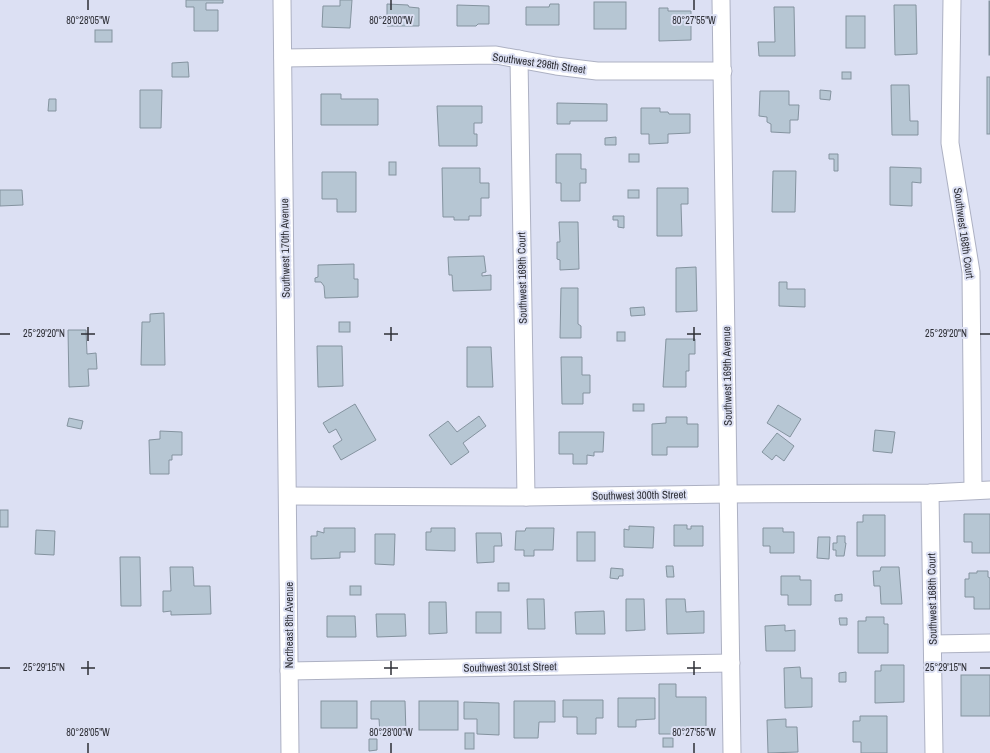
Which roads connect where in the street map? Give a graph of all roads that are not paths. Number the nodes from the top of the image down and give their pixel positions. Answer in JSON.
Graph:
{"nodes":[{"id":1,"x":282,"y":0,"type":"edge"},
{"id":2,"x":722,"y":0,"type":"edge"},
{"id":3,"x":952,"y":0,"type":"edge"},
{"id":4,"x":283,"y":58,"type":"junction"},
{"id":5,"x":519,"y":59,"type":"junction"},
{"id":6,"x":723,"y":72,"type":"junction"},
{"id":7,"x":973,"y":490,"type":"junction"},
{"id":8,"x":990,"y":490,"type":"edge"},
{"id":9,"x":930,"y":493,"type":"junction"},
{"id":10,"x":729,"y":494,"type":"junction"},
{"id":11,"x":288,"y":496,"type":"junction"},
{"id":12,"x":526,"y":497,"type":"junction"},
{"id":13,"x":990,"y":643,"type":"edge"},
{"id":14,"x":933,"y":644,"type":"junction"},
{"id":15,"x":730,"y":663,"type":"junction"},
{"id":16,"x":289,"y":672,"type":"junction"},
{"id":17,"x":290,"y":753,"type":"edge"},
{"id":18,"x":732,"y":753,"type":"edge"},
{"id":19,"x":934,"y":753,"type":"edge"}],
"edges":[{"from":1,"to":4,"type":"street","name":"Southwest 170th Avenue"},
{"from":2,"to":6,"type":"street","name":"Southwest 169th Avenue"},
{"from":3,"to":7,"type":"street","name":"Southwest 168th Court"},
{"from":4,"to":5,"type":"street","name":"Southwest 298th Street"},
{"from":4,"to":11,"type":"street","name":"Southwest 170th Avenue"},
{"from":5,"to":6,"type":"street","name":"Southwest 298th Street"},
{"from":5,"to":12,"type":"street","name":"Southwest 169th Court"},
{"from":6,"to":10,"type":"street","name":"Southwest 169th Avenue"},
{"from":7,"to":8,"type":"street","name":"Southwest 300th Street"},
{"from":7,"to":9,"type":"street","name":"Southwest 300th Street"},
{"from":9,"to":10,"type":"street","name":"Southwest 300th Street"},
{"from":9,"to":14,"type":"street","name":"Southwest 168th Court"},
{"from":10,"to":12,"type":"street","name":"Southwest 300th Street"},
{"from":10,"to":15,"type":"street","name":"Southwest 169th Avenue"},
{"from":11,"to":12,"type":"street","name":"Southwest 300th Street"},
{"from":11,"to":16,"type":"street","name":"Northeast 8th Avenue"},
{"from":13,"to":14,"type":"street"},
{"from":14,"to":19,"type":"street","name":"Southwest 168th Court"},
{"from":15,"to":16,"type":"street","name":"Southwest 301st Street"},
{"from":15,"to":18,"type":"street","name":"Southwest 169th Avenue"},
{"from":16,"to":17,"type":"street","name":"Northeast 8th Avenue"}]}
